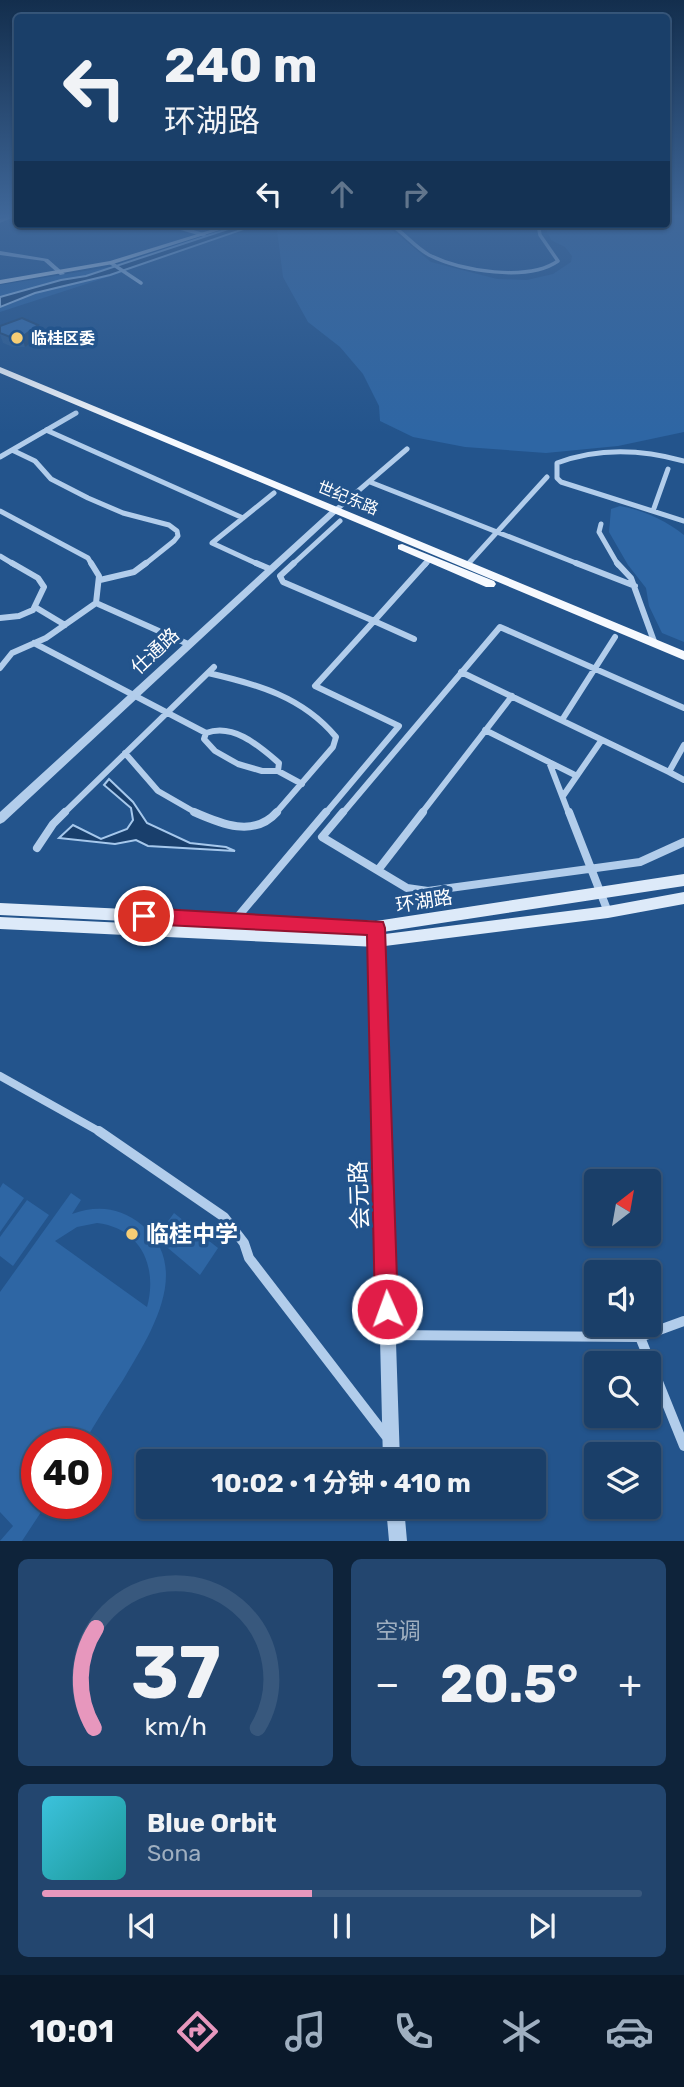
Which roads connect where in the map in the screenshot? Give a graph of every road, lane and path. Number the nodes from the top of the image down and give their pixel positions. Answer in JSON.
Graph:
{"nodes":[{"id":1,"x":0,"y":370,"type":"edge"},
{"id":2,"x":0,"y":380,"type":"edge"},
{"id":3,"x":81,"y":410,"type":"junction"},
{"id":4,"x":46,"y":430,"type":"junction"},
{"id":5,"x":407,"y":449,"type":"dead end"},
{"id":6,"x":12,"y":450,"type":"junction"},
{"id":7,"x":0,"y":457,"type":"edge"},
{"id":8,"x":684,"y":461,"type":"edge"},
{"id":9,"x":668,"y":469,"type":"dead end"},
{"id":10,"x":547,"y":477,"type":"dead end"},
{"id":11,"x":370,"y":482,"type":"junction"},
{"id":12,"x":274,"y":493,"type":"junction"},
{"id":13,"x":0,"y":511,"type":"edge"},
{"id":14,"x":653,"y":511,"type":"junction"},
{"id":15,"x":332,"y":514,"type":"junction"},
{"id":16,"x":243,"y":518,"type":"junction"},
{"id":17,"x":684,"y":521,"type":"edge"},
{"id":18,"x":601,"y":524,"type":"dead end"},
{"id":19,"x":496,"y":532,"type":"junction"},
{"id":20,"x":0,"y":556,"type":"edge"},
{"id":21,"x":430,"y":559,"type":"junction"},
{"id":22,"x":468,"y":564,"type":"junction"},
{"id":23,"x":268,"y":568,"type":"junction"},
{"id":24,"x":100,"y":580,"type":"junction"},
{"id":25,"x":635,"y":586,"type":"junction"},
{"id":26,"x":96,"y":603,"type":"junction"},
{"id":27,"x":35,"y":607,"type":"junction"},
{"id":28,"x":0,"y":618,"type":"edge"},
{"id":29,"x":374,"y":621,"type":"junction"},
{"id":30,"x":65,"y":625,"type":"junction"},
{"id":31,"x":615,"y":637,"type":"junction"},
{"id":32,"x":414,"y":639,"type":"dead end"},
{"id":33,"x":34,"y":643,"type":"junction"},
{"id":34,"x":186,"y":643,"type":"junction"},
{"id":35,"x":655,"y":644,"type":"junction"},
{"id":36,"x":0,"y":651,"type":"edge"},
{"id":37,"x":16,"y":651,"type":"junction"},
{"id":38,"x":684,"y":656,"type":"edge"},
{"id":39,"x":684,"y":666,"type":"edge"},
{"id":40,"x":0,"y":668,"type":"edge"},
{"id":41,"x":596,"y":670,"type":"junction"},
{"id":42,"x":461,"y":672,"type":"junction"},
{"id":43,"x":132,"y":694,"type":"junction"},
{"id":44,"x":512,"y":696,"type":"junction"},
{"id":45,"x":684,"y":708,"type":"edge"},
{"id":46,"x":167,"y":713,"type":"junction"},
{"id":47,"x":562,"y":720,"type":"junction"},
{"id":48,"x":485,"y":730,"type":"junction"},
{"id":49,"x":206,"y":733,"type":"junction"},
{"id":50,"x":601,"y":741,"type":"junction"},
{"id":51,"x":684,"y":745,"type":"edge"},
{"id":52,"x":125,"y":754,"type":"junction"},
{"id":53,"x":549,"y":762,"type":"junction"},
{"id":54,"x":278,"y":771,"type":"junction"},
{"id":55,"x":669,"y":772,"type":"junction"},
{"id":56,"x":577,"y":776,"type":"junction"},
{"id":57,"x":684,"y":780,"type":"edge"},
{"id":58,"x":302,"y":784,"type":"junction"},
{"id":59,"x":563,"y":796,"type":"junction"},
{"id":60,"x":0,"y":811,"type":"edge"},
{"id":61,"x":0,"y":819,"type":"edge"},
{"id":62,"x":684,"y":842,"type":"edge"},
{"id":63,"x":37,"y":848,"type":"dead end"},
{"id":64,"x":591,"y":868,"type":"junction"},
{"id":65,"x":378,"y":870,"type":"junction"},
{"id":66,"x":684,"y":880,"type":"edge"},
{"id":67,"x":600,"y":893,"type":"junction"},
{"id":68,"x":684,"y":898,"type":"edge"},
{"id":69,"x":0,"y":909,"type":"edge"},
{"id":70,"x":608,"y":912,"type":"junction"},
{"id":71,"x":235,"y":920,"type":"junction"},
{"id":72,"x":0,"y":923,"type":"edge"},
{"id":73,"x":376,"y":934,"type":"junction"},
{"id":74,"x":0,"y":1076,"type":"edge"},
{"id":75,"x":684,"y":1321,"type":"edge"},
{"id":76,"x":661,"y":1329,"type":"edge"},
{"id":77,"x":387,"y":1335,"type":"junction"},
{"id":78,"x":584,"y":1337,"type":"edge"},
{"id":79,"x":640,"y":1337,"type":"edge"},
{"id":80,"x":391,"y":1442,"type":"junction"},
{"id":81,"x":684,"y":1446,"type":"edge"},
{"id":82,"x":391,"y":1449,"type":"edge"},
{"id":83,"x":397,"y":1519,"type":"edge"},
{"id":84,"x":398,"y":1541,"type":"edge"}],
"edges":[{"from":1,"to":3,"type":"main road","name":"世纪东路"},
{"from":2,"to":3,"type":"main road","name":"世纪东路"},
{"from":3,"to":4,"type":"street"},
{"from":3,"to":12,"type":"main road","name":"世纪东路"},
{"from":3,"to":15,"type":"main road","name":"世纪东路"},
{"from":4,"to":6,"type":"street"},
{"from":4,"to":16,"type":"street"},
{"from":5,"to":11,"type":"street"},
{"from":6,"to":7,"type":"street"},
{"from":6,"to":24,"type":"street"},
{"from":8,"to":14,"type":"street"},
{"from":9,"to":14,"type":"street"},
{"from":10,"to":19,"type":"street"},
{"from":11,"to":15,"type":"street"},
{"from":11,"to":19,"type":"street"},
{"from":12,"to":15,"type":"main road","name":"世纪东路"},
{"from":12,"to":16,"type":"street"},
{"from":13,"to":24,"type":"street"},
{"from":14,"to":17,"type":"street"},
{"from":15,"to":21,"type":"main road","name":"世纪东路"},
{"from":15,"to":22,"type":"main road","name":"世纪东路"},
{"from":15,"to":23,"type":"street","name":"仕通路"},
{"from":15,"to":29,"type":"street"},
{"from":16,"to":23,"type":"street"},
{"from":18,"to":25,"type":"street"},
{"from":19,"to":22,"type":"street"},
{"from":19,"to":25,"type":"street"},
{"from":20,"to":27,"type":"street"},
{"from":21,"to":29,"type":"street"},
{"from":21,"to":31,"type":"main road","name":"世纪东路"},
{"from":22,"to":35,"type":"main road","name":"世纪东路"},
{"from":23,"to":34,"type":"street","name":"仕通路"},
{"from":24,"to":26,"type":"street"},
{"from":25,"to":35,"type":"street"},
{"from":26,"to":30,"type":"street"},
{"from":26,"to":34,"type":"street"},
{"from":27,"to":28,"type":"street"},
{"from":27,"to":30,"type":"street"},
{"from":29,"to":32,"type":"street"},
{"from":29,"to":71,"type":"street"},
{"from":30,"to":33,"type":"street"},
{"from":31,"to":39,"type":"main road","name":"世纪东路"},
{"from":31,"to":41,"type":"street"},
{"from":33,"to":37,"type":"street"},
{"from":33,"to":43,"type":"street"},
{"from":34,"to":43,"type":"street","name":"仕通路"},
{"from":35,"to":38,"type":"main road","name":"世纪东路"},
{"from":36,"to":37,"type":"street"},
{"from":37,"to":40,"type":"street"},
{"from":41,"to":42,"type":"street"},
{"from":41,"to":45,"type":"street"},
{"from":41,"to":47,"type":"street"},
{"from":42,"to":44,"type":"street"},
{"from":42,"to":65,"type":"street"},
{"from":43,"to":46,"type":"street"},
{"from":43,"to":60,"type":"street","name":"仕通路"},
{"from":43,"to":61,"type":"street","name":"仕通路"},
{"from":44,"to":47,"type":"street"},
{"from":44,"to":48,"type":"street"},
{"from":46,"to":49,"type":"street"},
{"from":46,"to":52,"type":"street"},
{"from":46,"to":58,"type":"street"},
{"from":47,"to":50,"type":"street"},
{"from":48,"to":53,"type":"street"},
{"from":48,"to":65,"type":"street"},
{"from":49,"to":54,"type":"street"},
{"from":49,"to":54,"type":"street"},
{"from":50,"to":55,"type":"street"},
{"from":50,"to":56,"type":"street"},
{"from":51,"to":55,"type":"street"},
{"from":52,"to":58,"type":"street"},
{"from":52,"to":63,"type":"street"},
{"from":53,"to":56,"type":"street"},
{"from":53,"to":59,"type":"street"},
{"from":54,"to":58,"type":"street"},
{"from":55,"to":57,"type":"street"},
{"from":56,"to":59,"type":"street"},
{"from":59,"to":64,"type":"street"},
{"from":62,"to":64,"type":"street"},
{"from":64,"to":65,"type":"street"},
{"from":64,"to":67,"type":"street"},
{"from":66,"to":67,"type":"main road","name":"环湖路"},
{"from":67,"to":70,"type":"street"},
{"from":67,"to":73,"type":"main road","name":"环湖路"},
{"from":68,"to":70,"type":"main road","name":"环湖路"},
{"from":69,"to":71,"type":"main road","name":"环湖路"},
{"from":70,"to":73,"type":"main road","name":"环湖路"},
{"from":71,"to":73,"type":"main road","name":"环湖路"},
{"from":72,"to":73,"type":"main road","name":"环湖路"},
{"from":73,"to":77,"type":"street","name":"会元路"},
{"from":74,"to":80,"type":"street"},
{"from":75,"to":76,"type":"street"},
{"from":77,"to":78,"type":"street"},
{"from":77,"to":80,"type":"street","name":"会元路"},
{"from":79,"to":81,"type":"street"},
{"from":80,"to":82,"type":"street","name":"会元路"},
{"from":83,"to":84,"type":"street"}]}
